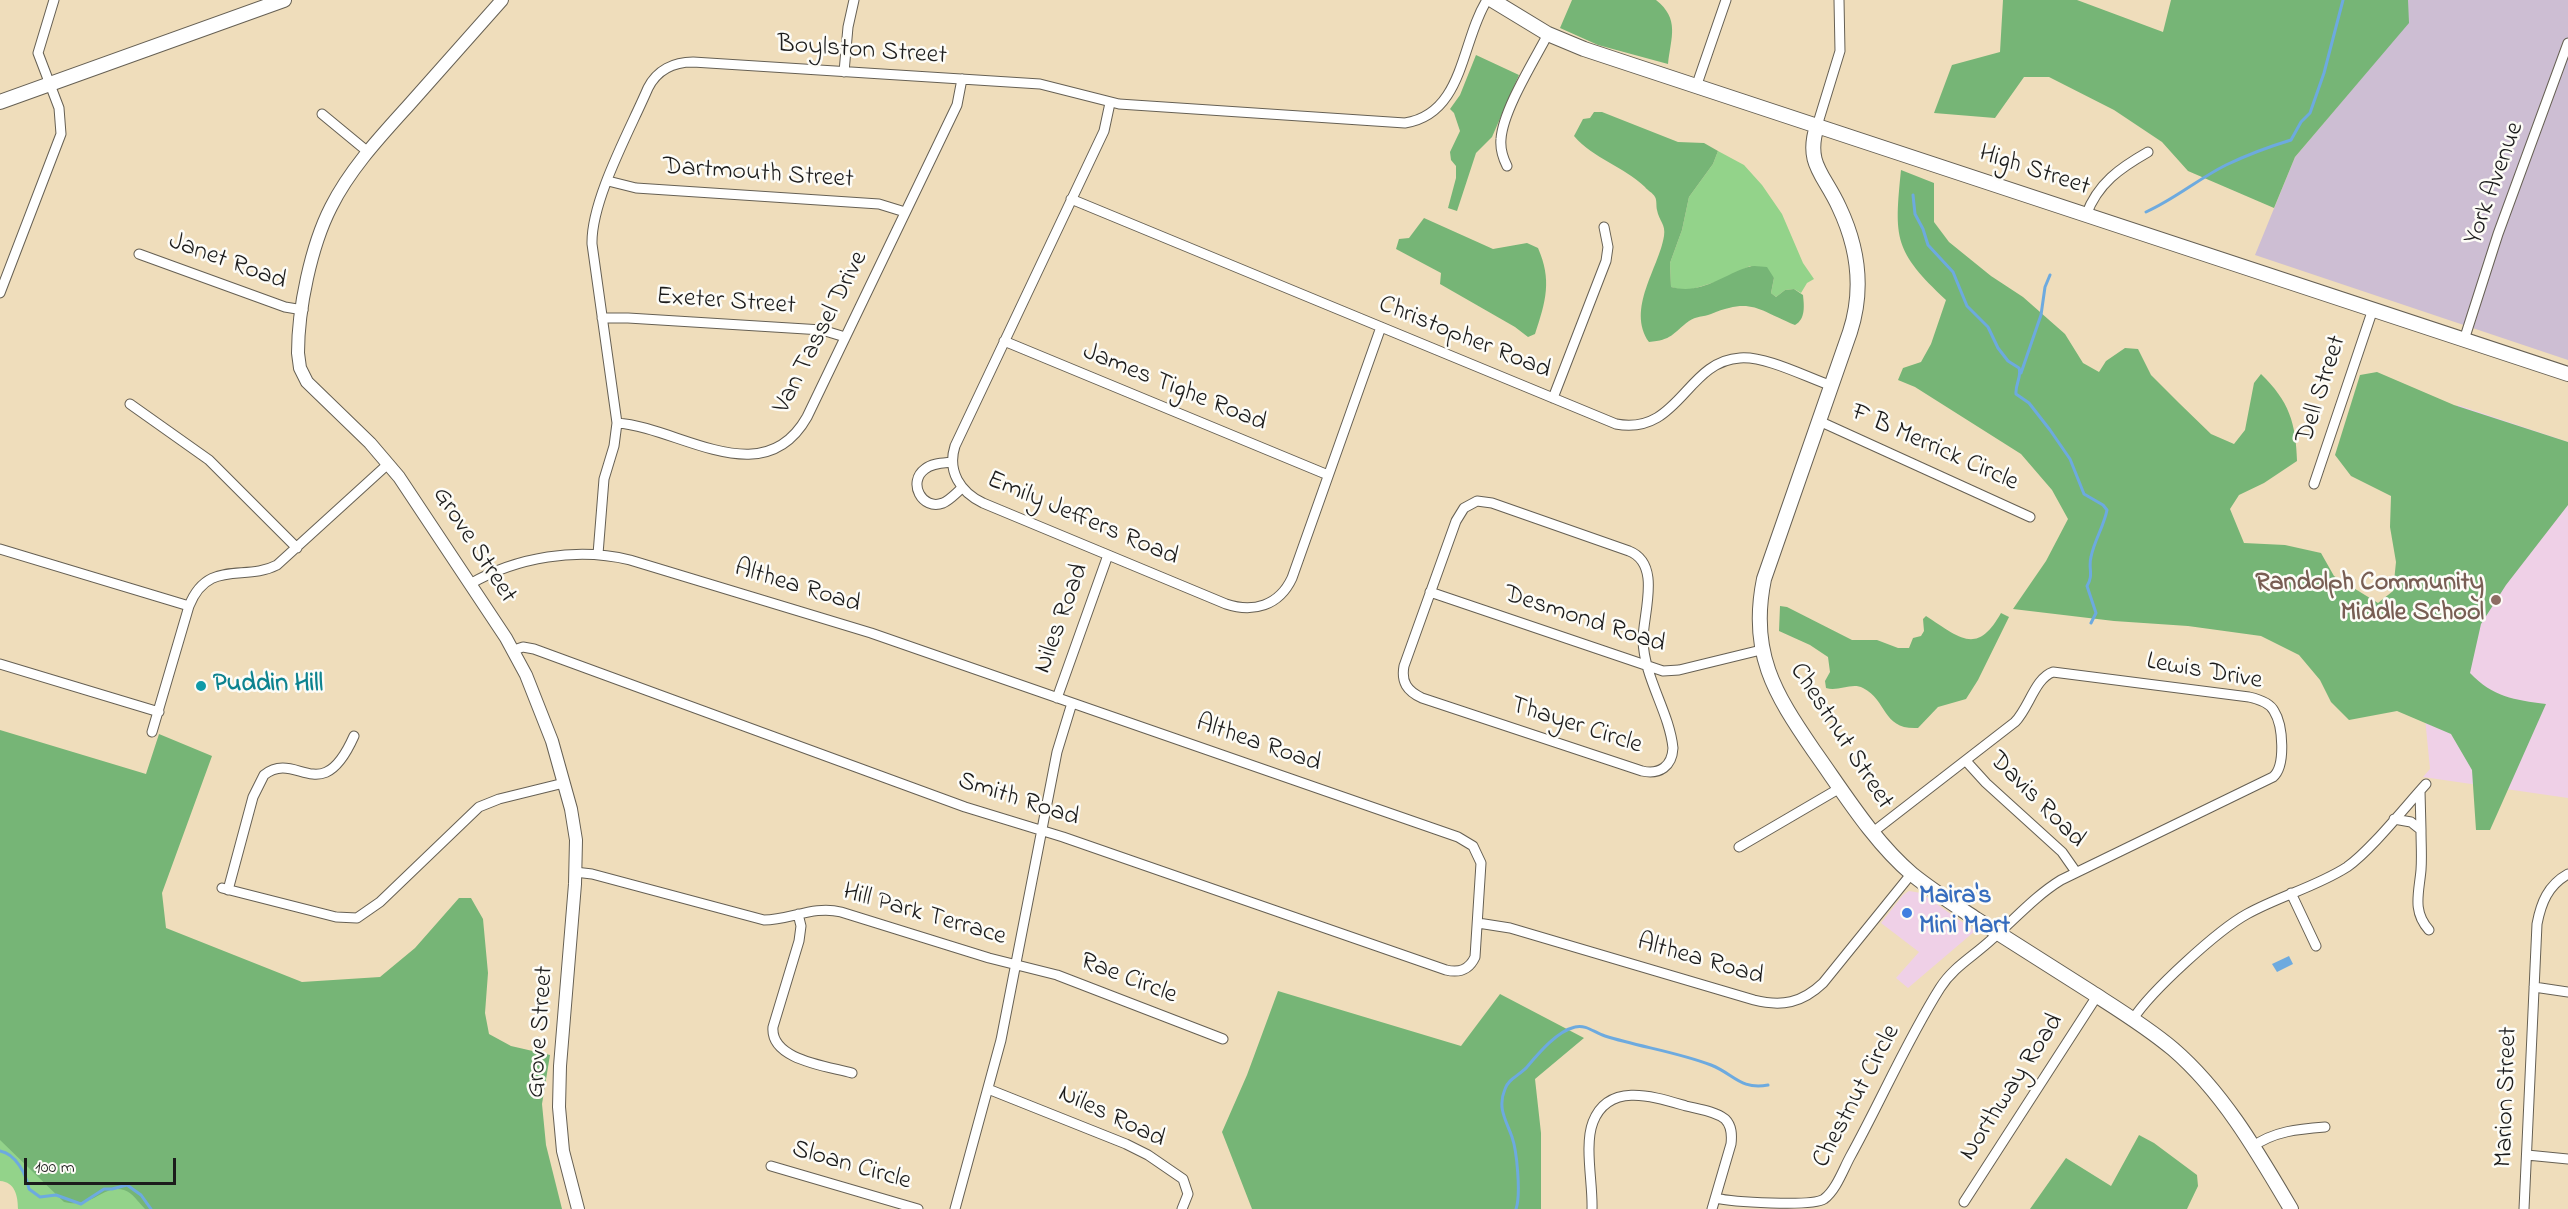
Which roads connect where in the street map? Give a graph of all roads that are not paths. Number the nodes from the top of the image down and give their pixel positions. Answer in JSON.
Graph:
{"nodes":[{"id":1,"x":54,"y":0,"type":"edge"},
{"id":2,"x":284,"y":0,"type":"edge"},
{"id":3,"x":502,"y":0,"type":"edge"},
{"id":4,"x":854,"y":0,"type":"edge"},
{"id":5,"x":1487,"y":0,"type":"edge"},
{"id":6,"x":1492,"y":0,"type":"edge"},
{"id":7,"x":1726,"y":0,"type":"edge"},
{"id":8,"x":1839,"y":0,"type":"edge"},
{"id":9,"x":1548,"y":34,"type":"junction"},
{"id":10,"x":2568,"y":43,"type":"edge"},
{"id":11,"x":844,"y":72,"type":"junction"},
{"id":12,"x":962,"y":79,"type":"junction"},
{"id":13,"x":50,"y":85,"type":"junction"},
{"id":14,"x":1696,"y":87,"type":"junction"},
{"id":15,"x":0,"y":102,"type":"edge"},
{"id":16,"x":1110,"y":103,"type":"junction"},
{"id":17,"x":322,"y":114,"type":"dead end"},
{"id":18,"x":1817,"y":126,"type":"junction"},
{"id":19,"x":368,"y":152,"type":"junction"},
{"id":20,"x":2148,"y":152,"type":"dead end"},
{"id":21,"x":1507,"y":166,"type":"dead end"},
{"id":22,"x":608,"y":181,"type":"junction"},
{"id":23,"x":1071,"y":199,"type":"junction"},
{"id":24,"x":906,"y":212,"type":"junction"},
{"id":25,"x":2086,"y":215,"type":"junction"},
{"id":26,"x":1604,"y":227,"type":"dead end"},
{"id":27,"x":138,"y":254,"type":"dead end"},
{"id":28,"x":0,"y":293,"type":"edge"},
{"id":29,"x":2373,"y":309,"type":"junction"},
{"id":30,"x":303,"y":310,"type":"junction"},
{"id":31,"x":602,"y":318,"type":"junction"},
{"id":32,"x":1381,"y":327,"type":"junction"},
{"id":33,"x":845,"y":337,"type":"junction"},
{"id":34,"x":2464,"y":339,"type":"junction"},
{"id":35,"x":1004,"y":341,"type":"junction"},
{"id":36,"x":2568,"y":374,"type":"edge"},
{"id":37,"x":1832,"y":386,"type":"junction"},
{"id":38,"x":1553,"y":398,"type":"junction"},
{"id":39,"x":130,"y":404,"type":"dead end"},
{"id":40,"x":1819,"y":421,"type":"junction"},
{"id":41,"x":617,"y":423,"type":"junction"},
{"id":42,"x":952,"y":462,"type":"junction"},
{"id":43,"x":388,"y":464,"type":"junction"},
{"id":44,"x":1328,"y":475,"type":"junction"},
{"id":45,"x":2314,"y":484,"type":"dead end"},
{"id":46,"x":962,"y":488,"type":"junction"},
{"id":47,"x":2030,"y":516,"type":"dead end"},
{"id":48,"x":297,"y":548,"type":"junction"},
{"id":49,"x":0,"y":549,"type":"edge"},
{"id":50,"x":598,"y":554,"type":"junction"},
{"id":51,"x":1108,"y":555,"type":"junction"},
{"id":52,"x":470,"y":584,"type":"junction"},
{"id":53,"x":1430,"y":592,"type":"junction"},
{"id":54,"x":189,"y":606,"type":"junction"},
{"id":55,"x":514,"y":650,"type":"junction"},
{"id":56,"x":1761,"y":650,"type":"junction"},
{"id":57,"x":0,"y":664,"type":"edge"},
{"id":58,"x":1648,"y":666,"type":"junction"},
{"id":59,"x":1057,"y":698,"type":"junction"},
{"id":60,"x":1072,"y":703,"type":"junction"},
{"id":61,"x":159,"y":712,"type":"junction"},
{"id":62,"x":152,"y":732,"type":"dead end"},
{"id":63,"x":354,"y":736,"type":"dead end"},
{"id":64,"x":1966,"y":761,"type":"junction"},
{"id":65,"x":564,"y":783,"type":"junction"},
{"id":66,"x":1840,"y":788,"type":"junction"},
{"id":67,"x":2394,"y":819,"type":"junction"},
{"id":68,"x":1041,"y":831,"type":"junction"},
{"id":69,"x":2421,"y":831,"type":"junction"},
{"id":70,"x":1873,"y":832,"type":"junction"},
{"id":71,"x":1739,"y":847,"type":"dead end"},
{"id":72,"x":575,"y":872,"type":"junction"},
{"id":73,"x":2076,"y":872,"type":"junction"},
{"id":74,"x":1912,"y":873,"type":"junction"},
{"id":75,"x":2568,"y":874,"type":"edge"},
{"id":76,"x":2291,"y":893,"type":"junction"},
{"id":77,"x":798,"y":914,"type":"junction"},
{"id":78,"x":1478,"y":923,"type":"junction"},
{"id":79,"x":2428,"y":930,"type":"dead end"},
{"id":80,"x":1999,"y":933,"type":"junction"},
{"id":81,"x":2316,"y":946,"type":"dead end"},
{"id":82,"x":1016,"y":965,"type":"junction"},
{"id":83,"x":2534,"y":987,"type":"junction"},
{"id":84,"x":2568,"y":992,"type":"edge"},
{"id":85,"x":2097,"y":996,"type":"junction"},
{"id":86,"x":2133,"y":1019,"type":"junction"},
{"id":87,"x":1223,"y":1038,"type":"dead end"},
{"id":88,"x":852,"y":1073,"type":"dead end"},
{"id":89,"x":988,"y":1089,"type":"junction"},
{"id":90,"x":2325,"y":1127,"type":"dead end"},
{"id":91,"x":2252,"y":1147,"type":"junction"},
{"id":92,"x":2527,"y":1155,"type":"junction"},
{"id":93,"x":2568,"y":1159,"type":"edge"},
{"id":94,"x":771,"y":1166,"type":"dead end"},
{"id":95,"x":1716,"y":1198,"type":"junction"},
{"id":96,"x":1964,"y":1202,"type":"dead end"},
{"id":97,"x":578,"y":1209,"type":"edge"},
{"id":98,"x":918,"y":1209,"type":"edge"},
{"id":99,"x":955,"y":1209,"type":"edge"},
{"id":100,"x":1182,"y":1209,"type":"edge"},
{"id":101,"x":1592,"y":1209,"type":"edge"},
{"id":102,"x":1712,"y":1209,"type":"edge"},
{"id":103,"x":2291,"y":1209,"type":"edge"},
{"id":104,"x":2524,"y":1209,"type":"edge"}],
"edges":[{"from":1,"to":13,"type":"street"},
{"from":2,"to":13,"type":"main road"},
{"from":3,"to":19,"type":"street","name":"Grove Street"},
{"from":4,"to":11,"type":"street"},
{"from":5,"to":16,"type":"street","name":"Boylston Street"},
{"from":6,"to":9,"type":"main road","name":"High Street"},
{"from":7,"to":14,"type":"street"},
{"from":8,"to":18,"type":"street"},
{"from":9,"to":14,"type":"main road","name":"High Street"},
{"from":9,"to":21,"type":"street"},
{"from":10,"to":34,"type":"street","name":"York Avenue"},
{"from":11,"to":12,"type":"street","name":"Boylston Street"},
{"from":11,"to":22,"type":"street","name":"Boylston Street"},
{"from":12,"to":16,"type":"street","name":"Boylston Street"},
{"from":12,"to":24,"type":"street","name":"Van Tassel Drive"},
{"from":13,"to":15,"type":"main road"},
{"from":13,"to":28,"type":"street"},
{"from":14,"to":18,"type":"main road","name":"High Street"},
{"from":16,"to":23,"type":"street"},
{"from":17,"to":19,"type":"street"},
{"from":18,"to":25,"type":"main road","name":"High Street"},
{"from":18,"to":37,"type":"main road","name":"Chestnut Street"},
{"from":19,"to":30,"type":"street","name":"Grove Street"},
{"from":20,"to":25,"type":"street"},
{"from":22,"to":24,"type":"street","name":"Dartmouth Street"},
{"from":22,"to":31,"type":"street","name":"Boylston Street"},
{"from":23,"to":32,"type":"street","name":"Christopher Road"},
{"from":23,"to":35,"type":"street"},
{"from":24,"to":33,"type":"street","name":"Van Tassel Drive"},
{"from":25,"to":29,"type":"main road","name":"High Street"},
{"from":26,"to":38,"type":"street"},
{"from":27,"to":30,"type":"street","name":"Janet Road"},
{"from":29,"to":34,"type":"main road","name":"High Street"},
{"from":29,"to":45,"type":"street","name":"Dell Street"},
{"from":30,"to":43,"type":"street","name":"Grove Street"},
{"from":31,"to":33,"type":"street","name":"Exeter Street"},
{"from":31,"to":41,"type":"street","name":"Boylston Street"},
{"from":32,"to":38,"type":"street","name":"Christopher Road"},
{"from":32,"to":44,"type":"street","name":"Emily Jeffers Road"},
{"from":33,"to":41,"type":"street","name":"Van Tassel Drive"},
{"from":34,"to":36,"type":"main road","name":"High Street"},
{"from":35,"to":42,"type":"street"},
{"from":35,"to":44,"type":"street","name":"James Tighe Road"},
{"from":37,"to":38,"type":"street","name":"Christopher Road"},
{"from":37,"to":40,"type":"main road","name":"Chestnut Street"},
{"from":39,"to":48,"type":"street"},
{"from":40,"to":47,"type":"street","name":"F B Merrick Circle"},
{"from":40,"to":56,"type":"main road","name":"Chestnut Street"},
{"from":41,"to":50,"type":"street","name":"Boylston Street"},
{"from":42,"to":46,"type":"street","name":"Emily Jeffers Road"},
{"from":42,"to":46,"type":"street"},
{"from":43,"to":48,"type":"street"},
{"from":43,"to":52,"type":"street","name":"Grove Street"},
{"from":44,"to":51,"type":"street","name":"Emily Jeffers Road"},
{"from":46,"to":51,"type":"street","name":"Emily Jeffers Road"},
{"from":48,"to":54,"type":"street"},
{"from":49,"to":54,"type":"street"},
{"from":50,"to":52,"type":"street","name":"Althea Road"},
{"from":50,"to":59,"type":"street","name":"Althea Road"},
{"from":51,"to":59,"type":"street","name":"Niles Road"},
{"from":52,"to":55,"type":"street","name":"Grove Street"},
{"from":53,"to":58,"type":"street","name":"Desmond Road"},
{"from":53,"to":58,"type":"street","name":"Thayer Circle"},
{"from":53,"to":58,"type":"street","name":"Thayer Circle"},
{"from":54,"to":61,"type":"street"},
{"from":55,"to":65,"type":"street","name":"Grove Street"},
{"from":55,"to":68,"type":"street","name":"Smith Road"},
{"from":56,"to":58,"type":"street","name":"Desmond Road"},
{"from":56,"to":66,"type":"main road","name":"Chestnut Street"},
{"from":57,"to":61,"type":"street"},
{"from":59,"to":60,"type":"street","name":"Althea Road"},
{"from":60,"to":68,"type":"street","name":"Niles Road"},
{"from":60,"to":78,"type":"street","name":"Althea Road"},
{"from":61,"to":62,"type":"street"},
{"from":63,"to":65,"type":"street"},
{"from":64,"to":70,"type":"street","name":"Lewis Drive"},
{"from":64,"to":73,"type":"street","name":"Davis Road"},
{"from":64,"to":73,"type":"street","name":"Lewis Drive"},
{"from":65,"to":72,"type":"street","name":"Grove Street"},
{"from":66,"to":70,"type":"main road","name":"Chestnut Street"},
{"from":66,"to":71,"type":"street"},
{"from":67,"to":69,"type":"street"},
{"from":67,"to":69,"type":"street"},
{"from":67,"to":76,"type":"street"},
{"from":68,"to":78,"type":"street","name":"Smith Road"},
{"from":68,"to":82,"type":"street","name":"Niles Road"},
{"from":69,"to":79,"type":"street"},
{"from":70,"to":74,"type":"main road","name":"Chestnut Street"},
{"from":72,"to":77,"type":"street","name":"Hill Park Terrace"},
{"from":72,"to":97,"type":"street","name":"Grove Street"},
{"from":73,"to":80,"type":"street","name":"Lewis Drive"},
{"from":74,"to":78,"type":"street","name":"Althea Road"},
{"from":74,"to":80,"type":"main road","name":"Chestnut Street"},
{"from":75,"to":83,"type":"street","name":"Marion Street"},
{"from":76,"to":81,"type":"street"},
{"from":76,"to":86,"type":"street"},
{"from":77,"to":82,"type":"street","name":"Hill Park Terrace"},
{"from":77,"to":88,"type":"street"},
{"from":80,"to":85,"type":"main road","name":"Chestnut Street"},
{"from":80,"to":95,"type":"street","name":"Chestnut Circle"},
{"from":82,"to":87,"type":"street","name":"Rae Circle"},
{"from":82,"to":89,"type":"street","name":"Niles Road"},
{"from":83,"to":84,"type":"street"},
{"from":83,"to":92,"type":"street","name":"Marion Street"},
{"from":85,"to":86,"type":"main road","name":"Chestnut Street"},
{"from":85,"to":96,"type":"street","name":"Northway Road"},
{"from":86,"to":91,"type":"main road","name":"Chestnut Street"},
{"from":89,"to":99,"type":"street","name":"Niles Road"},
{"from":89,"to":100,"type":"street","name":"Niles Road"},
{"from":90,"to":91,"type":"street"},
{"from":91,"to":103,"type":"main road","name":"Chestnut Street"},
{"from":92,"to":93,"type":"street"},
{"from":92,"to":104,"type":"street","name":"Marion Street"},
{"from":94,"to":98,"type":"street","name":"Sloan Circle"},
{"from":95,"to":101,"type":"street"},
{"from":95,"to":102,"type":"street"}]}
